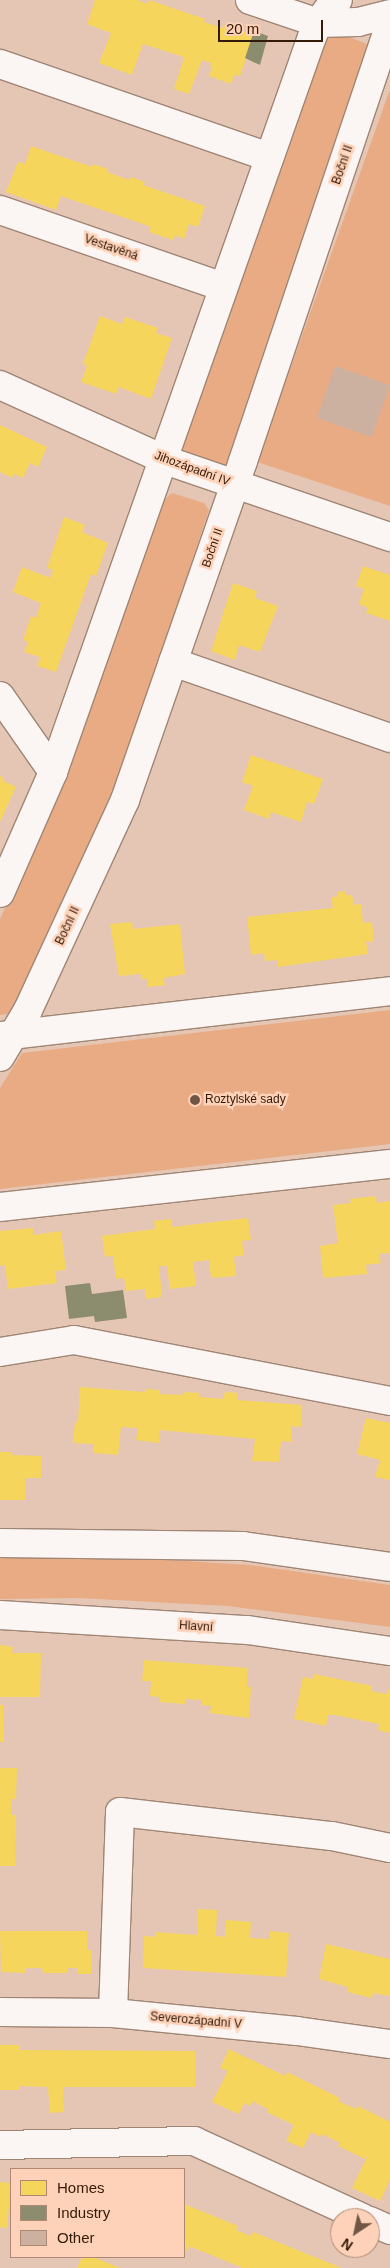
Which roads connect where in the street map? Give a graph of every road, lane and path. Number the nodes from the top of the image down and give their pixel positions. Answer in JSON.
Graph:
{"nodes":[{"id":1,"x":250,"y":0,"type":"edge"},
{"id":2,"x":338,"y":0,"type":"edge"},
{"id":3,"x":384,"y":0,"type":"edge"},
{"id":4,"x":390,"y":9,"type":"edge"},
{"id":5,"x":390,"y":14,"type":"edge"},
{"id":6,"x":318,"y":23,"type":"junction"},
{"id":7,"x":390,"y":24,"type":"edge"},
{"id":8,"x":0,"y":64,"type":"edge"},
{"id":9,"x":269,"y":158,"type":"junction"},
{"id":10,"x":0,"y":210,"type":"edge"},
{"id":11,"x":223,"y":287,"type":"junction"},
{"id":12,"x":0,"y":385,"type":"edge"},
{"id":13,"x":164,"y":460,"type":"junction"},
{"id":14,"x":235,"y":484,"type":"junction"},
{"id":15,"x":390,"y":538,"type":"edge"},
{"id":16,"x":173,"y":662,"type":"junction"},
{"id":17,"x":0,"y":696,"type":"edge"},
{"id":18,"x":390,"y":738,"type":"edge"},
{"id":19,"x":53,"y":772,"type":"junction"},
{"id":20,"x":0,"y":893,"type":"edge"},
{"id":21,"x":390,"y":991,"type":"edge"},
{"id":22,"x":8,"y":1035,"type":"edge"},
{"id":23,"x":0,"y":1058,"type":"edge"},
{"id":24,"x":390,"y":1164,"type":"edge"},
{"id":25,"x":0,"y":1207,"type":"edge"},
{"id":26,"x":0,"y":1352,"type":"edge"},
{"id":27,"x":390,"y":1401,"type":"edge"},
{"id":28,"x":0,"y":1543,"type":"edge"},
{"id":29,"x":390,"y":1567,"type":"edge"},
{"id":30,"x":0,"y":1615,"type":"edge"},
{"id":31,"x":390,"y":1651,"type":"edge"},
{"id":32,"x":390,"y":1848,"type":"edge"},
{"id":33,"x":0,"y":2012,"type":"edge"},
{"id":34,"x":112,"y":2013,"type":"junction"},
{"id":35,"x":388,"y":2045,"type":"edge"},
{"id":36,"x":0,"y":2145,"type":"edge"},
{"id":37,"x":341,"y":2208,"type":"edge"}],
"edges":[{"from":1,"to":6,"type":"street"},
{"from":2,"to":6,"type":"street"},
{"from":3,"to":4,"type":"street"},
{"from":5,"to":6,"type":"street"},
{"from":6,"to":9,"type":"street"},
{"from":7,"to":14,"type":"street","name":"Boční II"},
{"from":8,"to":9,"type":"street"},
{"from":9,"to":11,"type":"street"},
{"from":10,"to":11,"type":"street","name":"Vestavěná"},
{"from":11,"to":13,"type":"street"},
{"from":12,"to":13,"type":"street","name":"Jihozápadní IV"},
{"from":13,"to":14,"type":"street","name":"Jihozápadní IV"},
{"from":13,"to":19,"type":"street"},
{"from":14,"to":15,"type":"street","name":"Jihozápadní IV"},
{"from":14,"to":16,"type":"street","name":"Boční II"},
{"from":16,"to":18,"type":"street"},
{"from":16,"to":22,"type":"street","name":"Boční II"},
{"from":17,"to":19,"type":"street"},
{"from":19,"to":20,"type":"street"},
{"from":21,"to":22,"type":"street"},
{"from":22,"to":23,"type":"street","name":"Boční II"},
{"from":24,"to":25,"type":"street"},
{"from":26,"to":27,"type":"street"},
{"from":28,"to":29,"type":"street"},
{"from":30,"to":31,"type":"street","name":"Hlavní"},
{"from":32,"to":34,"type":"street"},
{"from":33,"to":34,"type":"street","name":"Severozápadní V"},
{"from":34,"to":35,"type":"street","name":"Severozápadní V"},
{"from":36,"to":37,"type":"street"}]}
